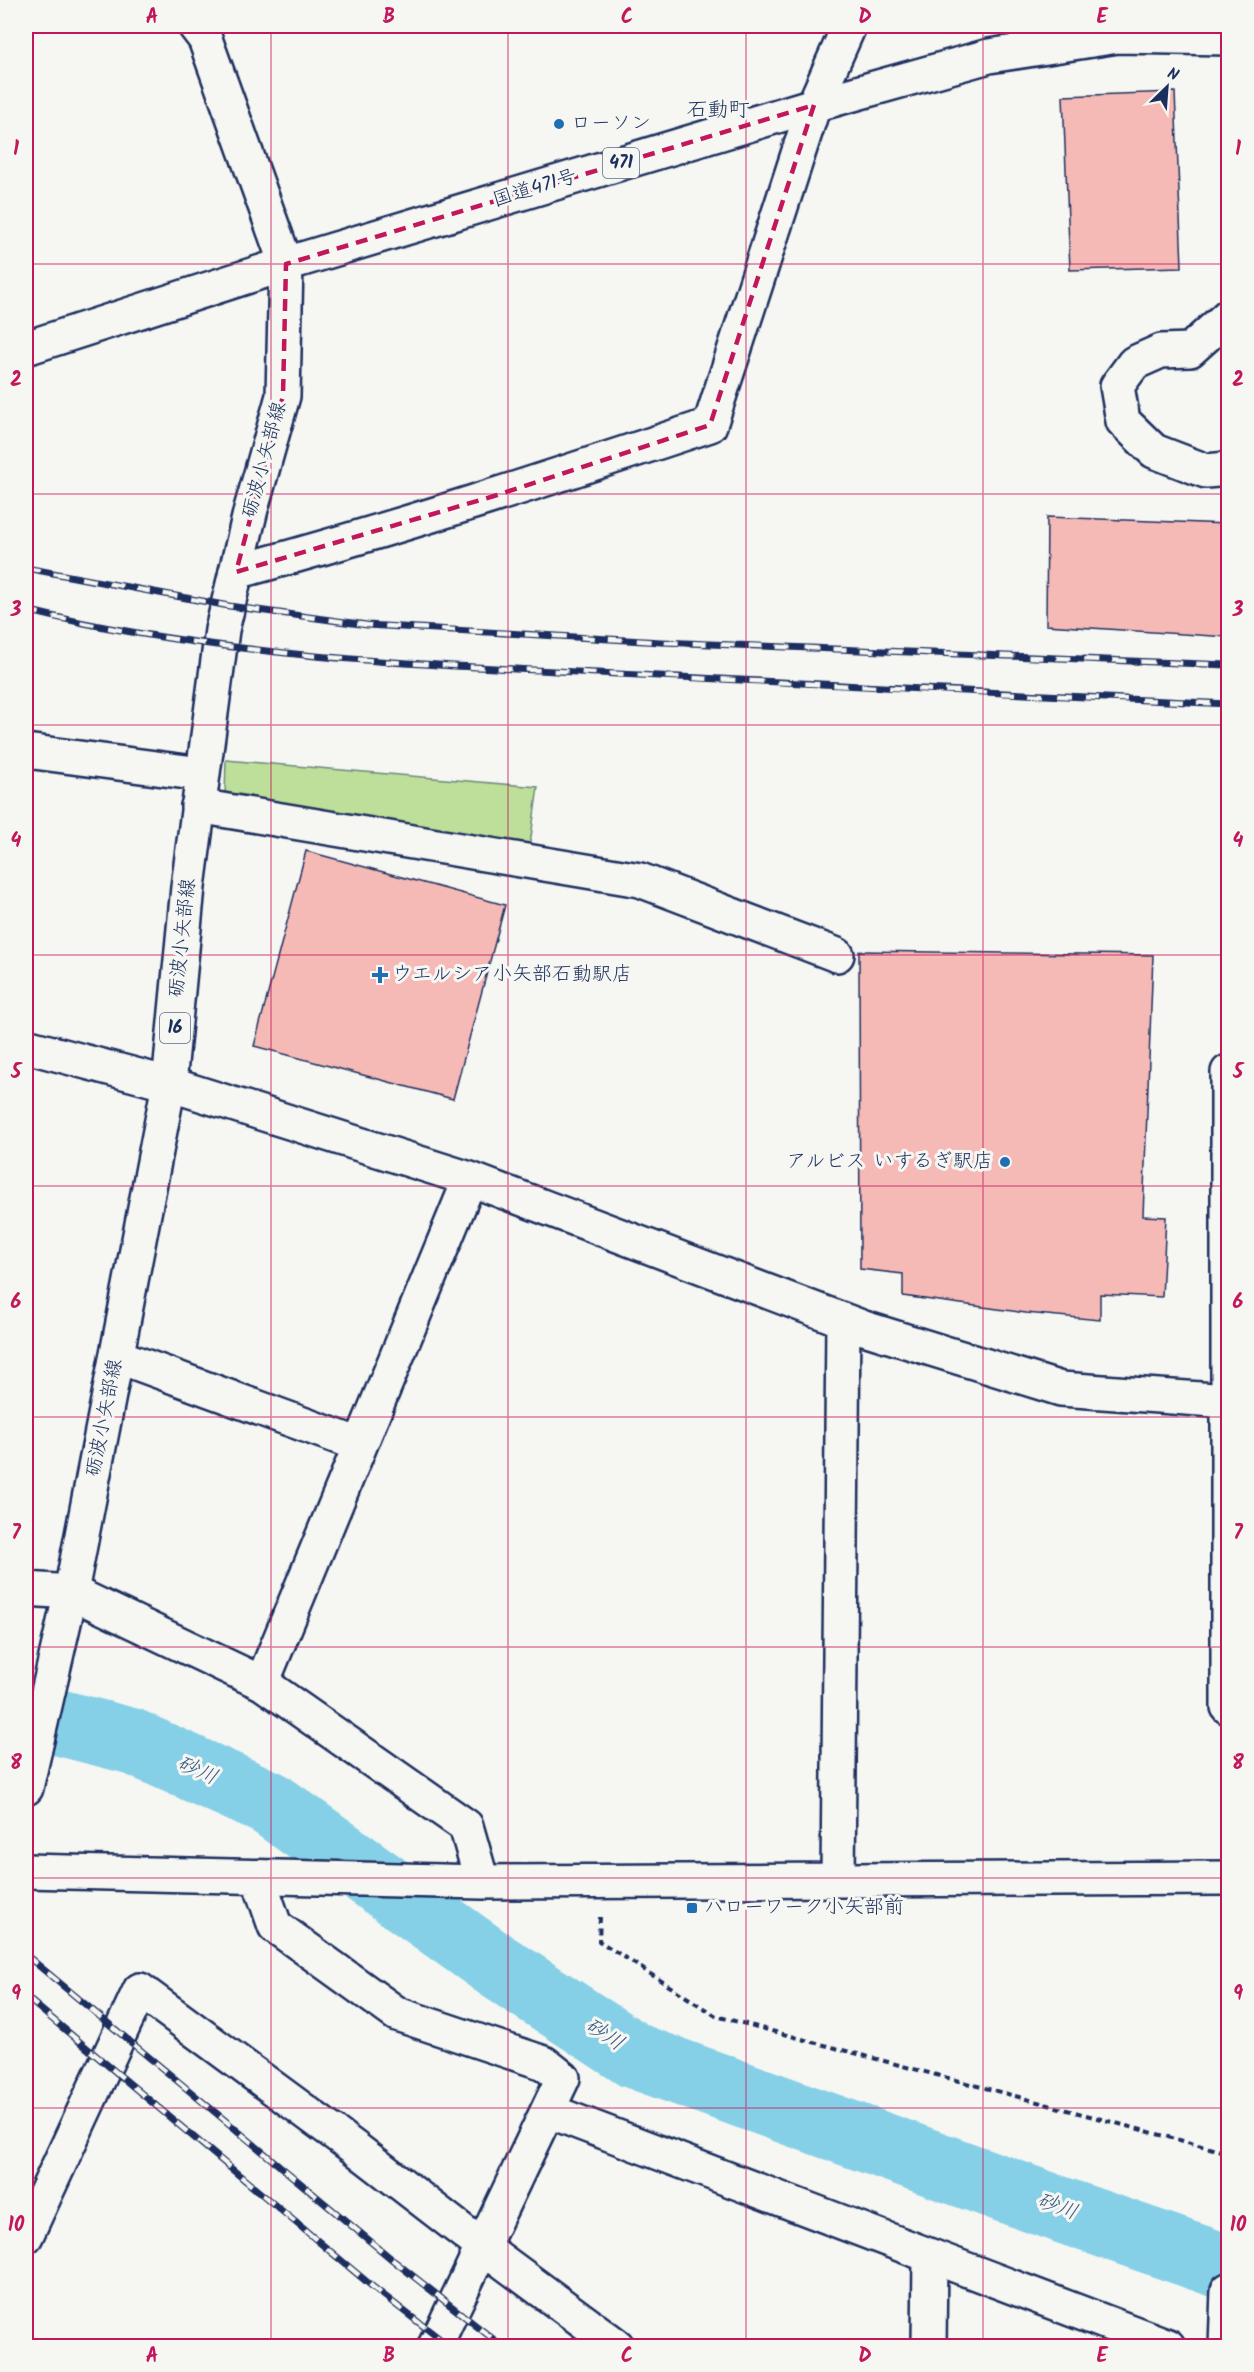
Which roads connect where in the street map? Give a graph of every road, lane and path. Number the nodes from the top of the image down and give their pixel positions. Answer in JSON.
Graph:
{"nodes":[{"id":1,"x":195,"y":26,"type":"edge"},
{"id":2,"x":849,"y":26,"type":"edge"},
{"id":3,"x":1228,"y":38,"type":"edge"},
{"id":4,"x":814,"y":105,"type":"junction"},
{"id":5,"x":286,"y":264,"type":"junction"},
{"id":6,"x":1228,"y":316,"type":"edge"},
{"id":7,"x":26,"y":348,"type":"edge"},
{"id":8,"x":1228,"y":469,"type":"edge"},
{"id":9,"x":236,"y":572,"type":"junction"},
{"id":10,"x":26,"y":751,"type":"edge"},
{"id":11,"x":202,"y":774,"type":"junction"},
{"id":12,"x":198,"y":806,"type":"junction"},
{"id":13,"x":837,"y":955,"type":"dead end"},
{"id":14,"x":26,"y":1046,"type":"edge"},
{"id":15,"x":169,"y":1084,"type":"junction"},
{"id":16,"x":1228,"y":1091,"type":"edge"},
{"id":17,"x":470,"y":1179,"type":"junction"},
{"id":18,"x":1228,"y":1208,"type":"edge"},
{"id":19,"x":843,"y":1320,"type":"junction"},
{"id":20,"x":117,"y":1356,"type":"junction"},
{"id":21,"x":1228,"y":1401,"type":"edge"},
{"id":22,"x":360,"y":1445,"type":"junction"},
{"id":23,"x":1228,"y":1574,"type":"edge"},
{"id":24,"x":26,"y":1589,"type":"edge"},
{"id":25,"x":71,"y":1592,"type":"junction"},
{"id":26,"x":262,"y":1683,"type":"junction"},
{"id":27,"x":1228,"y":1707,"type":"edge"},
{"id":28,"x":26,"y":1788,"type":"edge"},
{"id":29,"x":26,"y":1871,"type":"edge"},
{"id":30,"x":258,"y":1877,"type":"junction"},
{"id":31,"x":1228,"y":1878,"type":"edge"},
{"id":32,"x":838,"y":1880,"type":"junction"},
{"id":33,"x":602,"y":1881,"type":"junction"},
{"id":34,"x":482,"y":1882,"type":"junction"},
{"id":35,"x":549,"y":2111,"type":"junction"},
{"id":36,"x":1228,"y":2153,"type":"edge"},
{"id":37,"x":26,"y":2236,"type":"edge"},
{"id":38,"x":483,"y":2247,"type":"junction"},
{"id":39,"x":930,"y":2256,"type":"junction"},
{"id":40,"x":1228,"y":2290,"type":"edge"},
{"id":41,"x":1226,"y":2339,"type":"edge"},
{"id":42,"x":435,"y":2346,"type":"edge"},
{"id":43,"x":617,"y":2346,"type":"edge"},
{"id":44,"x":929,"y":2346,"type":"edge"},
{"id":45,"x":1168,"y":2346,"type":"edge"}],
"edges":[{"from":1,"to":5,"type":"main road"},
{"from":2,"to":4,"type":"main road"},
{"from":3,"to":4,"type":"main road","name":"国道471号","number":"471"},
{"from":4,"to":5,"type":"main road","name":"国道471号","number":"471"},
{"from":4,"to":9,"type":"main road"},
{"from":5,"to":7,"type":"main road","name":"国道471号","number":"471"},
{"from":5,"to":9,"type":"main road","name":"砺波小矢部線","number":"16"},
{"from":6,"to":8,"type":"main road"},
{"from":9,"to":11,"type":"main road","name":"砺波小矢部線","number":"16"},
{"from":10,"to":11,"type":"main road"},
{"from":11,"to":12,"type":"main road","name":"砺波小矢部線","number":"16"},
{"from":12,"to":13,"type":"main road"},
{"from":12,"to":15,"type":"main road","name":"砺波小矢部線","number":"16"},
{"from":14,"to":15,"type":"main road"},
{"from":15,"to":17,"type":"main road"},
{"from":15,"to":20,"type":"main road","name":"砺波小矢部線","number":"16"},
{"from":16,"to":18,"type":"main road"},
{"from":17,"to":19,"type":"main road"},
{"from":17,"to":22,"type":"main road"},
{"from":18,"to":21,"type":"main road"},
{"from":19,"to":21,"type":"main road"},
{"from":19,"to":32,"type":"main road"},
{"from":20,"to":22,"type":"main road"},
{"from":20,"to":25,"type":"main road","name":"砺波小矢部線","number":"16"},
{"from":21,"to":23,"type":"main road"},
{"from":22,"to":26,"type":"main road"},
{"from":23,"to":27,"type":"main road"},
{"from":24,"to":25,"type":"main road"},
{"from":25,"to":26,"type":"main road"},
{"from":25,"to":28,"type":"main road","name":"砺波小矢部線","number":"16"},
{"from":26,"to":34,"type":"main road"},
{"from":29,"to":30,"type":"main road"},
{"from":30,"to":34,"type":"main road"},
{"from":30,"to":35,"type":"main road"},
{"from":31,"to":32,"type":"main road"},
{"from":32,"to":33,"type":"main road"},
{"from":33,"to":34,"type":"main road"},
{"from":33,"to":36,"type":"path"},
{"from":35,"to":38,"type":"main road"},
{"from":35,"to":39,"type":"main road"},
{"from":37,"to":38,"type":"main road"},
{"from":38,"to":42,"type":"main road"},
{"from":38,"to":43,"type":"main road"},
{"from":39,"to":44,"type":"main road"},
{"from":39,"to":45,"type":"main road"},
{"from":40,"to":41,"type":"main road"}]}
